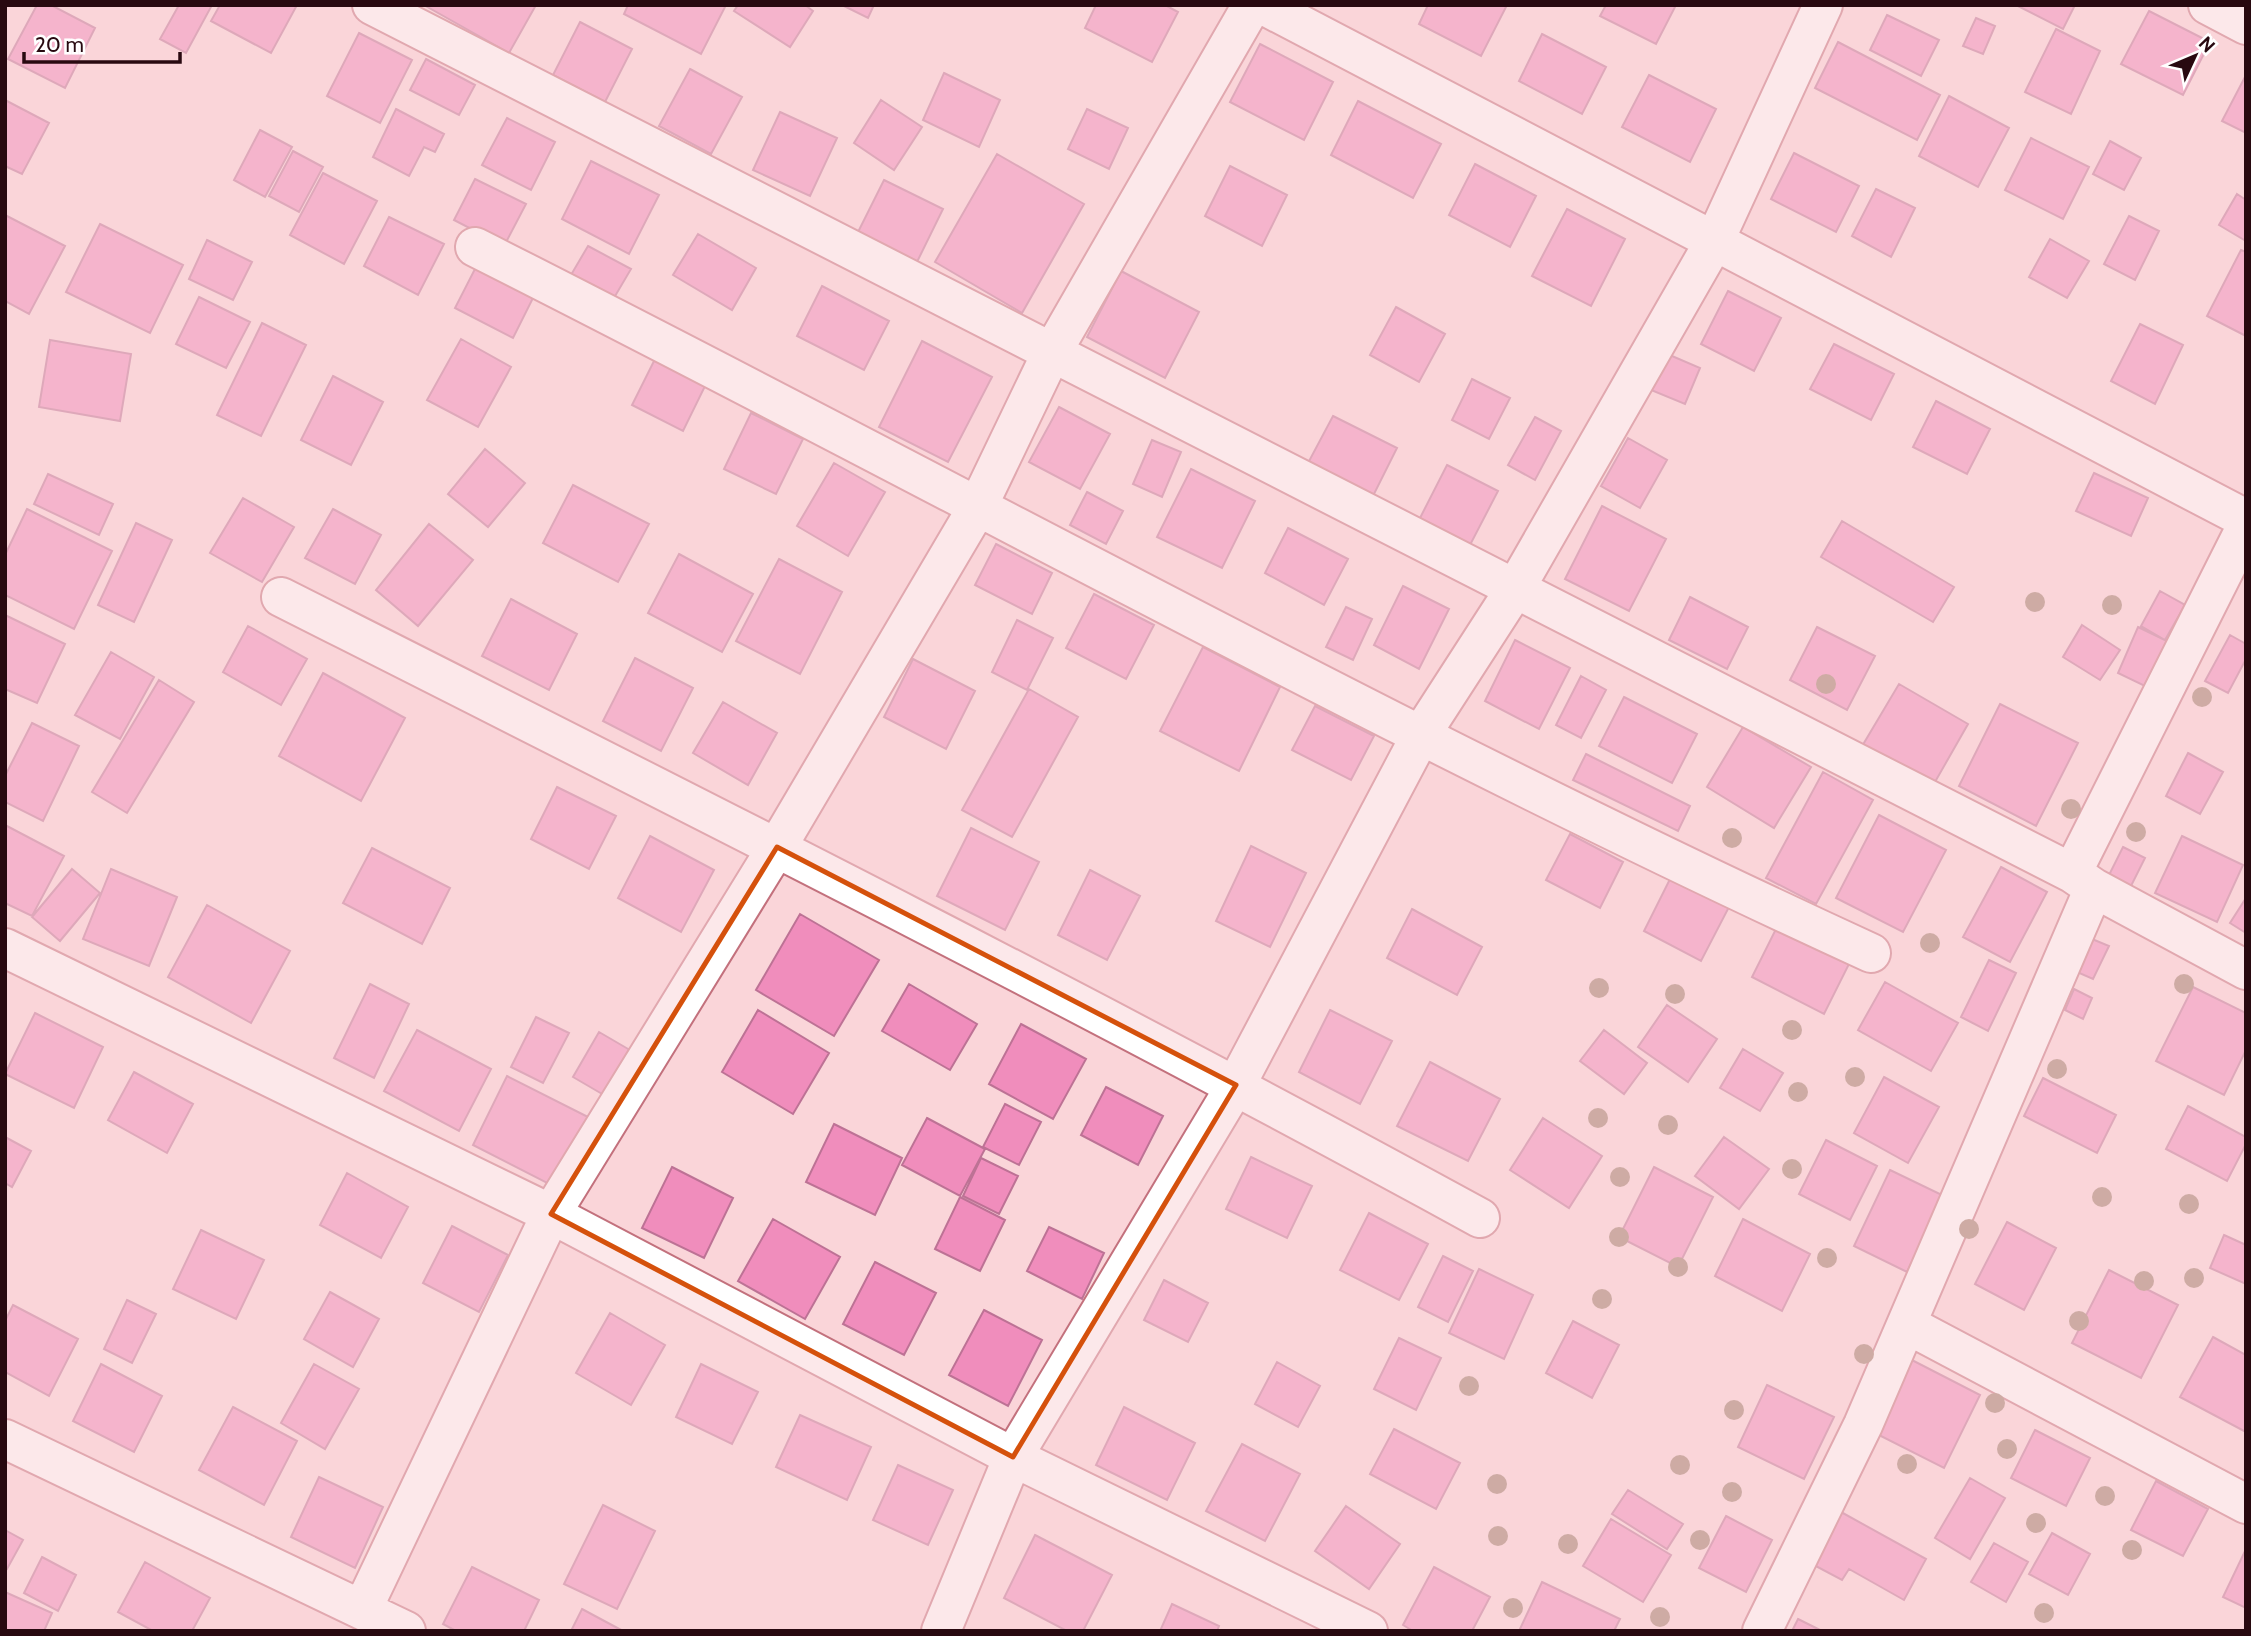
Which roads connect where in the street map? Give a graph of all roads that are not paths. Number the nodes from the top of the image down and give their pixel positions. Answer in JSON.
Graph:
{"nodes":[{"id":1,"x":372,"y":5,"type":"edge"},
{"id":2,"x":1252,"y":5,"type":"edge"},
{"id":3,"x":1264,"y":5,"type":"edge"},
{"id":4,"x":1823,"y":5,"type":"edge"},
{"id":5,"x":2208,"y":5,"type":"edge"},
{"id":6,"x":2246,"y":25,"type":"edge"},
{"id":7,"x":1714,"y":242,"type":"junction"},
{"id":8,"x":475,"y":247,"type":"dead end"},
{"id":9,"x":1051,"y":354,"type":"junction"},
{"id":10,"x":976,"y":508,"type":"junction"},
{"id":11,"x":2246,"y":519,"type":"edge"},
{"id":12,"x":2246,"y":527,"type":"edge"},
{"id":13,"x":1515,"y":589,"type":"junction"},
{"id":14,"x":281,"y":597,"type":"dead end"},
{"id":15,"x":1422,"y":733,"type":"junction"},
{"id":16,"x":777,"y":847,"type":"junction"},
{"id":17,"x":2083,"y":881,"type":"junction"},
{"id":18,"x":5,"y":948,"type":"edge"},
{"id":19,"x":1871,"y":953,"type":"dead end"},
{"id":20,"x":2246,"y":970,"type":"edge"},
{"id":21,"x":1236,"y":1085,"type":"junction"},
{"id":22,"x":551,"y":1214,"type":"junction"},
{"id":23,"x":1480,"y":1218,"type":"dead end"},
{"id":24,"x":1908,"y":1325,"type":"junction"},
{"id":25,"x":5,"y":1439,"type":"edge"},
{"id":26,"x":1013,"y":1457,"type":"junction"},
{"id":27,"x":2246,"y":1504,"type":"edge"},
{"id":28,"x":362,"y":1610,"type":"junction"},
{"id":29,"x":406,"y":1631,"type":"edge"},
{"id":30,"x":941,"y":1631,"type":"edge"},
{"id":31,"x":1368,"y":1631,"type":"edge"},
{"id":32,"x":1762,"y":1631,"type":"edge"}],
"edges":[{"from":1,"to":9,"type":"street"},
{"from":2,"to":9,"type":"street"},
{"from":3,"to":7,"type":"street"},
{"from":4,"to":7,"type":"street"},
{"from":5,"to":6,"type":"street"},
{"from":7,"to":11,"type":"street"},
{"from":7,"to":13,"type":"street"},
{"from":8,"to":10,"type":"street"},
{"from":9,"to":10,"type":"street"},
{"from":9,"to":13,"type":"street"},
{"from":10,"to":15,"type":"street"},
{"from":10,"to":16,"type":"street"},
{"from":12,"to":17,"type":"street"},
{"from":13,"to":15,"type":"street"},
{"from":13,"to":17,"type":"street"},
{"from":14,"to":16,"type":"street"},
{"from":15,"to":19,"type":"street"},
{"from":15,"to":21,"type":"street"},
{"from":16,"to":21,"type":"street"},
{"from":16,"to":22,"type":"street"},
{"from":17,"to":20,"type":"street"},
{"from":17,"to":24,"type":"street"},
{"from":18,"to":22,"type":"street"},
{"from":21,"to":23,"type":"street"},
{"from":21,"to":26,"type":"street"},
{"from":22,"to":26,"type":"street"},
{"from":22,"to":28,"type":"street"},
{"from":24,"to":27,"type":"street"},
{"from":24,"to":32,"type":"street"},
{"from":25,"to":28,"type":"street"},
{"from":26,"to":30,"type":"street"},
{"from":26,"to":31,"type":"street"},
{"from":28,"to":29,"type":"street"}]}
